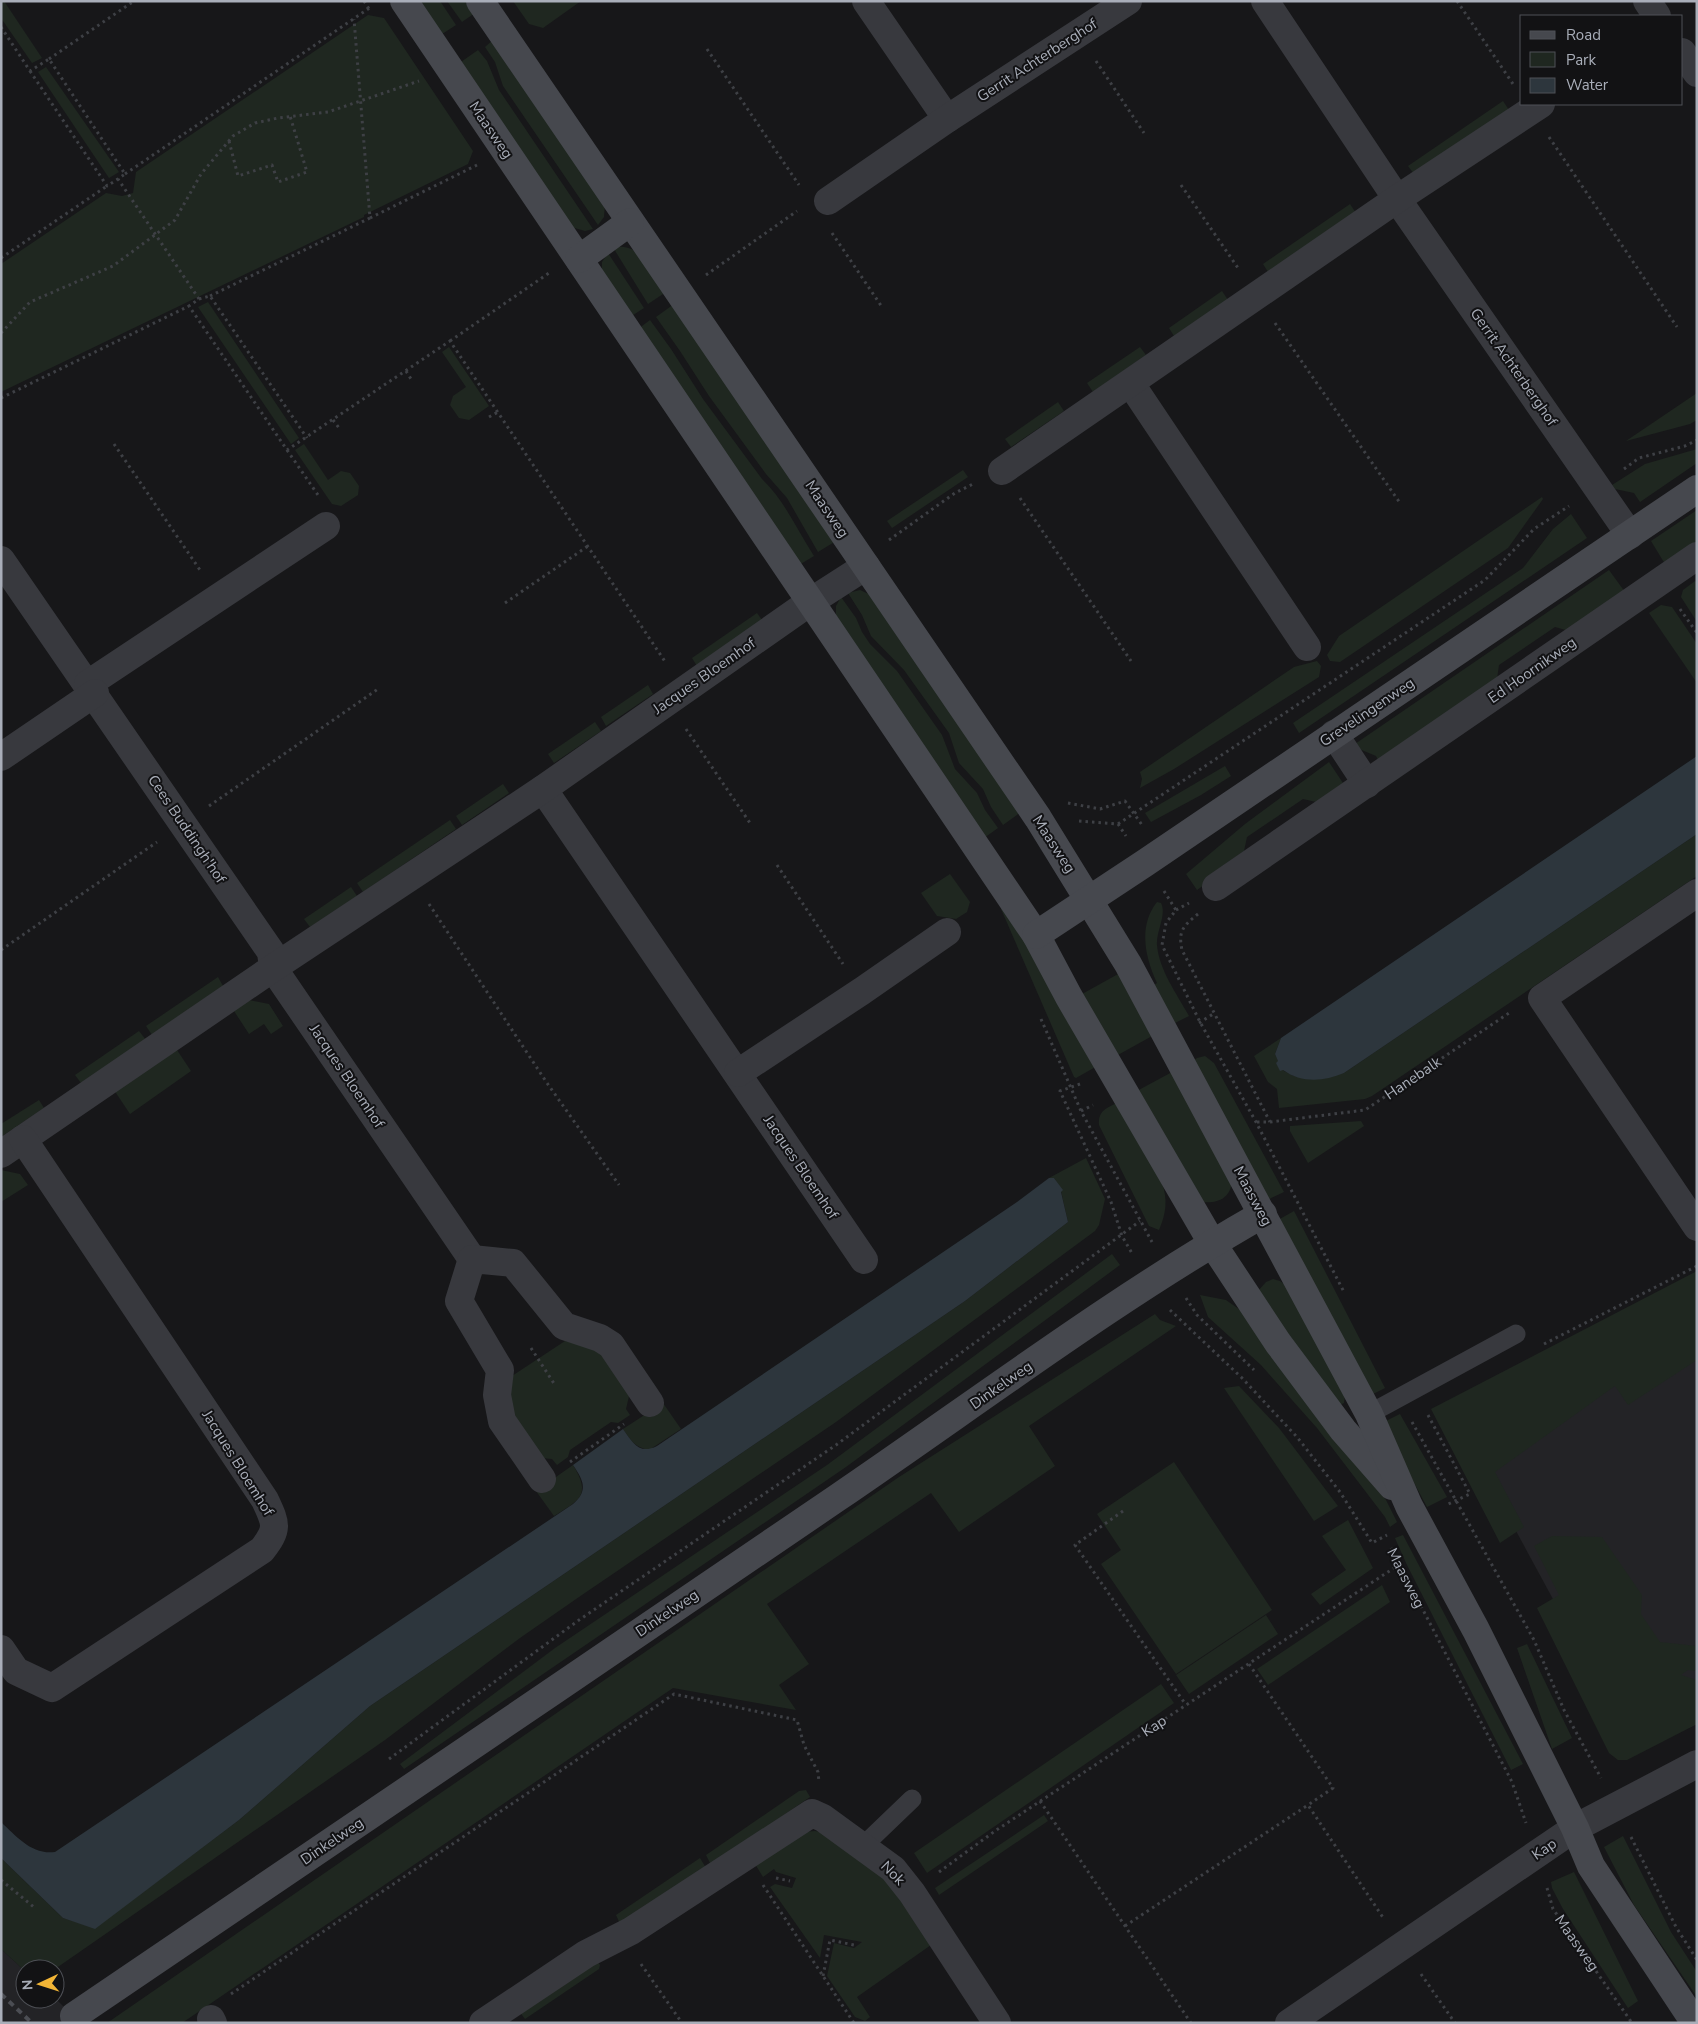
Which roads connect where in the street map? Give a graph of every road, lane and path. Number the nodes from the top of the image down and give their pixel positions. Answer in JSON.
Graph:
{"nodes":[{"id":1,"x":134,"y":1,"type":"edge"},
{"id":2,"x":364,"y":1,"type":"edge"},
{"id":3,"x":404,"y":1,"type":"edge"},
{"id":4,"x":480,"y":1,"type":"edge"},
{"id":5,"x":866,"y":1,"type":"edge"},
{"id":6,"x":1128,"y":1,"type":"edge"},
{"id":7,"x":1264,"y":1,"type":"edge"},
{"id":8,"x":1457,"y":1,"type":"edge"},
{"id":9,"x":1647,"y":1,"type":"edge"},
{"id":10,"x":374,"y":6,"type":"dead end"},
{"id":11,"x":369,"y":9,"type":"junction"},
{"id":12,"x":1656,"y":15,"type":"edge"},
{"id":13,"x":354,"y":18,"type":"junction"},
{"id":14,"x":1,"y":27,"type":"edge"},
{"id":15,"x":1078,"y":34,"type":"junction"},
{"id":16,"x":707,"y":48,"type":"dead end"},
{"id":17,"x":1683,"y":53,"type":"edge"},
{"id":18,"x":49,"y":59,"type":"junction"},
{"id":19,"x":444,"y":61,"type":"junction"},
{"id":20,"x":30,"y":71,"type":"junction"},
{"id":21,"x":1697,"y":73,"type":"edge"},
{"id":22,"x":1520,"y":88,"type":"edge"},
{"id":23,"x":361,"y":101,"type":"junction"},
{"id":24,"x":1524,"y":105,"type":"edge"},
{"id":25,"x":1532,"y":105,"type":"edge"},
{"id":26,"x":290,"y":116,"type":"junction"},
{"id":27,"x":947,"y":119,"type":"junction"},
{"id":28,"x":1144,"y":133,"type":"dead end"},
{"id":29,"x":229,"y":141,"type":"junction"},
{"id":30,"x":479,"y":158,"type":"dead end"},
{"id":31,"x":477,"y":165,"type":"junction"},
{"id":32,"x":482,"y":173,"type":"dead end"},
{"id":33,"x":125,"y":174,"type":"junction"},
{"id":34,"x":118,"y":179,"type":"junction"},
{"id":35,"x":1181,"y":185,"type":"dead end"},
{"id":36,"x":107,"y":186,"type":"junction"},
{"id":37,"x":1398,"y":200,"type":"junction"},
{"id":38,"x":818,"y":204,"type":"junction"},
{"id":39,"x":370,"y":218,"type":"junction"},
{"id":40,"x":630,"y":222,"type":"junction"},
{"id":41,"x":156,"y":235,"type":"junction"},
{"id":42,"x":1,"y":258,"type":"edge"},
{"id":43,"x":578,"y":259,"type":"junction"},
{"id":44,"x":545,"y":265,"type":"dead end"},
{"id":45,"x":679,"y":293,"type":"junction"},
{"id":46,"x":210,"y":296,"type":"junction"},
{"id":47,"x":1257,"y":296,"type":"junction"},
{"id":48,"x":199,"y":299,"type":"junction"},
{"id":49,"x":189,"y":306,"type":"junction"},
{"id":50,"x":882,"y":307,"type":"dead end"},
{"id":51,"x":1677,"y":327,"type":"dead end"},
{"id":52,"x":1,"y":333,"type":"edge"},
{"id":53,"x":450,"y":341,"type":"junction"},
{"id":54,"x":406,"y":371,"type":"junction"},
{"id":55,"x":411,"y":378,"type":"dead end"},
{"id":56,"x":1131,"y":384,"type":"junction"},
{"id":57,"x":1,"y":398,"type":"edge"},
{"id":58,"x":498,"y":412,"type":"junction"},
{"id":59,"x":490,"y":417,"type":"dead end"},
{"id":60,"x":333,"y":420,"type":"junction"},
{"id":61,"x":340,"y":428,"type":"dead end"},
{"id":62,"x":307,"y":438,"type":"junction"},
{"id":63,"x":1697,"y":440,"type":"edge"},
{"id":64,"x":114,"y":444,"type":"dead end"},
{"id":65,"x":287,"y":450,"type":"junction"},
{"id":66,"x":1002,"y":471,"type":"junction"},
{"id":67,"x":1597,"y":487,"type":"junction"},
{"id":68,"x":1697,"y":489,"type":"edge"},
{"id":69,"x":319,"y":497,"type":"dead end"},
{"id":70,"x":1400,"y":503,"type":"dead end"},
{"id":71,"x":326,"y":526,"type":"dead end"},
{"id":72,"x":1630,"y":534,"type":"junction"},
{"id":73,"x":588,"y":546,"type":"junction"},
{"id":74,"x":1697,"y":556,"type":"edge"},
{"id":75,"x":1,"y":560,"type":"edge"},
{"id":76,"x":864,"y":562,"type":"junction"},
{"id":77,"x":218,"y":598,"type":"junction"},
{"id":78,"x":810,"y":602,"type":"junction"},
{"id":79,"x":505,"y":603,"type":"dead end"},
{"id":80,"x":1307,"y":647,"type":"dead end"},
{"id":81,"x":1131,"y":661,"type":"dead end"},
{"id":82,"x":91,"y":689,"type":"junction"},
{"id":83,"x":378,"y":689,"type":"dead end"},
{"id":84,"x":676,"y":696,"type":"junction"},
{"id":85,"x":1334,"y":734,"type":"junction"},
{"id":86,"x":1,"y":757,"type":"edge"},
{"id":87,"x":1367,"y":784,"type":"junction"},
{"id":88,"x":543,"y":789,"type":"junction"},
{"id":89,"x":750,"y":823,"type":"dead end"},
{"id":90,"x":184,"y":824,"type":"junction"},
{"id":91,"x":1118,"y":824,"type":"dead end"},
{"id":92,"x":777,"y":865,"type":"dead end"},
{"id":93,"x":411,"y":877,"type":"junction"},
{"id":94,"x":1216,"y":887,"type":"dead end"},
{"id":95,"x":1697,"y":893,"type":"edge"},
{"id":96,"x":1089,"y":898,"type":"junction"},
{"id":97,"x":947,"y":932,"type":"dead end"},
{"id":98,"x":1036,"y":934,"type":"junction"},
{"id":99,"x":1,"y":950,"type":"edge"},
{"id":100,"x":273,"y":968,"type":"junction"},
{"id":101,"x":862,"y":991,"type":"junction"},
{"id":102,"x":1542,"y":998,"type":"junction"},
{"id":103,"x":1039,"y":1014,"type":"dead end"},
{"id":104,"x":1210,"y":1040,"type":"dead end"},
{"id":105,"x":738,"y":1073,"type":"junction"},
{"id":106,"x":1256,"y":1122,"type":"junction"},
{"id":107,"x":12,"y":1146,"type":"edge"},
{"id":108,"x":619,"y":1185,"type":"dead end"},
{"id":109,"x":1263,"y":1214,"type":"junction"},
{"id":110,"x":1140,"y":1222,"type":"junction"},
{"id":111,"x":1697,"y":1227,"type":"edge"},
{"id":112,"x":1212,"y":1243,"type":"junction"},
{"id":113,"x":472,"y":1259,"type":"junction"},
{"id":114,"x":864,"y":1260,"type":"dead end"},
{"id":115,"x":1697,"y":1266,"type":"edge"},
{"id":116,"x":1168,"y":1271,"type":"junction"},
{"id":117,"x":1348,"y":1299,"type":"dead end"},
{"id":118,"x":564,"y":1326,"type":"junction"},
{"id":119,"x":1516,"y":1334,"type":"joint"},
{"id":120,"x":531,"y":1348,"type":"junction"},
{"id":121,"x":500,"y":1370,"type":"junction"},
{"id":122,"x":1260,"y":1376,"type":"dead end"},
{"id":123,"x":555,"y":1384,"type":"dead end"},
{"id":124,"x":1398,"y":1396,"type":"junction"},
{"id":125,"x":650,"y":1403,"type":"dead end"},
{"id":126,"x":1369,"y":1414,"type":"junction"},
{"id":127,"x":621,"y":1426,"type":"dead end"},
{"id":128,"x":1343,"y":1430,"type":"junction"},
{"id":129,"x":570,"y":1461,"type":"dead end"},
{"id":130,"x":542,"y":1479,"type":"dead end"},
{"id":131,"x":1409,"y":1506,"type":"junction"},
{"id":132,"x":1123,"y":1511,"type":"dead end"},
{"id":133,"x":1381,"y":1529,"type":"dead end"},
{"id":134,"x":1400,"y":1564,"type":"junction"},
{"id":135,"x":1,"y":1649,"type":"edge"},
{"id":136,"x":1249,"y":1664,"type":"junction"},
{"id":137,"x":1186,"y":1704,"type":"junction"},
{"id":138,"x":382,"y":1764,"type":"dead end"},
{"id":139,"x":1697,"y":1764,"type":"edge"},
{"id":140,"x":912,"y":1799,"type":"dead end"},
{"id":141,"x":1040,"y":1801,"type":"junction"},
{"id":142,"x":1308,"y":1805,"type":"junction"},
{"id":143,"x":1616,"y":1806,"type":"junction"},
{"id":144,"x":823,"y":1818,"type":"junction"},
{"id":145,"x":1575,"y":1828,"type":"junction"},
{"id":146,"x":862,"y":1847,"type":"junction"},
{"id":147,"x":1536,"y":1855,"type":"junction"},
{"id":148,"x":1,"y":1880,"type":"edge"},
{"id":149,"x":790,"y":1881,"type":"dead end"},
{"id":150,"x":912,"y":1893,"type":"junction"},
{"id":151,"x":35,"y":1908,"type":"dead end"},
{"id":152,"x":1125,"y":1926,"type":"junction"},
{"id":153,"x":622,"y":1936,"type":"junction"},
{"id":154,"x":854,"y":1944,"type":"dead end"},
{"id":155,"x":1402,"y":1946,"type":"junction"},
{"id":156,"x":1697,"y":1960,"type":"edge"},
{"id":157,"x":823,"y":1976,"type":"junction"},
{"id":158,"x":74,"y":2016,"type":"dead end"},
{"id":159,"x":212,"y":2021,"type":"edge"},
{"id":160,"x":483,"y":2023,"type":"edge"},
{"id":161,"x":682,"y":2023,"type":"edge"},
{"id":162,"x":854,"y":2023,"type":"edge"},
{"id":163,"x":997,"y":2023,"type":"edge"},
{"id":164,"x":1190,"y":2023,"type":"edge"},
{"id":165,"x":1289,"y":2023,"type":"edge"},
{"id":166,"x":1455,"y":2023,"type":"edge"},
{"id":167,"x":1632,"y":2023,"type":"edge"},
{"id":168,"x":1695,"y":2023,"type":"edge"}],
"edges":[{"from":1,"to":18,"type":"path"},
{"from":2,"to":11,"type":"path"},
{"from":3,"to":19,"type":"street","name":"Maasweg"},
{"from":4,"to":40,"type":"street","name":"Maasweg"},
{"from":5,"to":27,"type":"street"},
{"from":6,"to":15,"type":"street","name":"Gerrit Achterberghof"},
{"from":7,"to":37,"type":"street","name":"Gerrit Achterberghof"},
{"from":8,"to":22,"type":"path"},
{"from":9,"to":12,"type":"street"},
{"from":10,"to":11,"type":"path"},
{"from":11,"to":13,"type":"path"},
{"from":13,"to":23,"type":"path"},
{"from":13,"to":33,"type":"path"},
{"from":14,"to":20,"type":"path"},
{"from":15,"to":27,"type":"street","name":"Gerrit Achterberghof"},
{"from":15,"to":28,"type":"path"},
{"from":16,"to":38,"type":"path"},
{"from":17,"to":21,"type":"street"},
{"from":18,"to":20,"type":"path"},
{"from":18,"to":33,"type":"path"},
{"from":19,"to":23,"type":"path"},
{"from":19,"to":43,"type":"street","name":"Maasweg"},
{"from":20,"to":36,"type":"path"},
{"from":23,"to":26,"type":"path"},
{"from":23,"to":39,"type":"path"},
{"from":24,"to":37,"type":"street"},
{"from":25,"to":51,"type":"path"},
{"from":26,"to":29,"type":"path"},
{"from":26,"to":29,"type":"path"},
{"from":27,"to":38,"type":"street","name":"Gerrit Achterberghof"},
{"from":29,"to":41,"type":"path"},
{"from":30,"to":31,"type":"path"},
{"from":31,"to":32,"type":"path"},
{"from":31,"to":39,"type":"path"},
{"from":33,"to":34,"type":"path"},
{"from":34,"to":36,"type":"path"},
{"from":34,"to":41,"type":"path"},
{"from":35,"to":47,"type":"path"},
{"from":36,"to":42,"type":"path"},
{"from":37,"to":47,"type":"street"},
{"from":37,"to":67,"type":"street","name":"Gerrit Achterberghof"},
{"from":38,"to":45,"type":"path"},
{"from":38,"to":50,"type":"path"},
{"from":39,"to":46,"type":"path"},
{"from":40,"to":43,"type":"street"},
{"from":40,"to":45,"type":"street","name":"Maasweg"},
{"from":41,"to":48,"type":"path"},
{"from":41,"to":52,"type":"path"},
{"from":43,"to":78,"type":"street","name":"Maasweg"},
{"from":44,"to":53,"type":"path"},
{"from":45,"to":76,"type":"street","name":"Maasweg"},
{"from":46,"to":48,"type":"path"},
{"from":46,"to":62,"type":"path"},
{"from":47,"to":56,"type":"street"},
{"from":47,"to":70,"type":"path"},
{"from":48,"to":49,"type":"path"},
{"from":49,"to":57,"type":"path"},
{"from":49,"to":65,"type":"path"},
{"from":53,"to":54,"type":"path"},
{"from":53,"to":58,"type":"path"},
{"from":54,"to":55,"type":"path"},
{"from":54,"to":60,"type":"path"},
{"from":56,"to":66,"type":"street"},
{"from":56,"to":80,"type":"street"},
{"from":58,"to":59,"type":"path"},
{"from":58,"to":73,"type":"path"},
{"from":60,"to":61,"type":"path"},
{"from":60,"to":62,"type":"path"},
{"from":62,"to":65,"type":"path"},
{"from":63,"to":67,"type":"path"},
{"from":64,"to":77,"type":"path"},
{"from":65,"to":69,"type":"path"},
{"from":66,"to":76,"type":"path"},
{"from":66,"to":81,"type":"path"},
{"from":67,"to":72,"type":"street","name":"Gerrit Achterberghof"},
{"from":67,"to":91,"type":"path"},
{"from":68,"to":72,"type":"street","name":"Grevelingenweg"},
{"from":71,"to":77,"type":"street"},
{"from":72,"to":85,"type":"street","name":"Grevelingenweg"},
{"from":73,"to":79,"type":"path"},
{"from":73,"to":84,"type":"path"},
{"from":74,"to":87,"type":"street","name":"Ed Hoornikweg"},
{"from":75,"to":82,"type":"street","name":"Cees Buddingh'hof"},
{"from":76,"to":78,"type":"street","name":"Jacques Bloemhof"},
{"from":76,"to":96,"type":"street","name":"Maasweg"},
{"from":77,"to":82,"type":"street"},
{"from":78,"to":84,"type":"street","name":"Jacques Bloemhof"},
{"from":78,"to":98,"type":"street","name":"Maasweg"},
{"from":82,"to":86,"type":"street"},
{"from":82,"to":90,"type":"street","name":"Cees Buddingh'hof"},
{"from":83,"to":90,"type":"path"},
{"from":84,"to":88,"type":"street","name":"Jacques Bloemhof"},
{"from":84,"to":89,"type":"path"},
{"from":85,"to":87,"type":"street"},
{"from":85,"to":96,"type":"street","name":"Grevelingenweg"},
{"from":87,"to":94,"type":"street","name":"Ed Hoornikweg"},
{"from":88,"to":93,"type":"street","name":"Jacques Bloemhof"},
{"from":88,"to":105,"type":"street","name":"Jacques Bloemhof"},
{"from":90,"to":99,"type":"path"},
{"from":90,"to":100,"type":"street","name":"Cees Buddingh'hof"},
{"from":92,"to":101,"type":"path"},
{"from":93,"to":100,"type":"street","name":"Jacques Bloemhof"},
{"from":93,"to":108,"type":"path"},
{"from":95,"to":102,"type":"street"},
{"from":96,"to":98,"type":"street","name":"Grevelingenweg"},
{"from":96,"to":109,"type":"street","name":"Maasweg"},
{"from":97,"to":101,"type":"street"},
{"from":98,"to":112,"type":"street","name":"Maasweg"},
{"from":100,"to":107,"type":"street","name":"Jacques Bloemhof"},
{"from":100,"to":113,"type":"street","name":"Jacques Bloemhof"},
{"from":101,"to":105,"type":"street"},
{"from":102,"to":106,"type":"path","name":"Hanebalk"},
{"from":102,"to":111,"type":"street"},
{"from":103,"to":110,"type":"path"},
{"from":104,"to":106,"type":"path"},
{"from":105,"to":114,"type":"street","name":"Jacques Bloemhof"},
{"from":106,"to":117,"type":"path"},
{"from":107,"to":135,"type":"street","name":"Jacques Bloemhof"},
{"from":109,"to":112,"type":"street","name":"Dinkelweg"},
{"from":109,"to":126,"type":"street","name":"Maasweg"},
{"from":110,"to":116,"type":"path"},
{"from":110,"to":138,"type":"path"},
{"from":112,"to":116,"type":"street","name":"Dinkelweg"},
{"from":112,"to":128,"type":"street","name":"Maasweg"},
{"from":113,"to":118,"type":"street"},
{"from":113,"to":121,"type":"street"},
{"from":115,"to":119,"type":"path"},
{"from":116,"to":122,"type":"path"},
{"from":116,"to":158,"type":"street","name":"Dinkelweg"},
{"from":118,"to":120,"type":"path"},
{"from":118,"to":125,"type":"street"},
{"from":119,"to":124,"type":"lane"},
{"from":120,"to":121,"type":"path"},
{"from":120,"to":123,"type":"path"},
{"from":121,"to":130,"type":"street"},
{"from":124,"to":126,"type":"lane"},
{"from":124,"to":143,"type":"path"},
{"from":126,"to":128,"type":"street"},
{"from":126,"to":131,"type":"street","name":"Maasweg"},
{"from":127,"to":129,"type":"path"},
{"from":128,"to":131,"type":"street","name":"Maasweg"},
{"from":131,"to":145,"type":"street","name":"Maasweg"},
{"from":132,"to":137,"type":"path"},
{"from":133,"to":134,"type":"path","name":"Maasweg"},
{"from":134,"to":136,"type":"path","name":"Kap"},
{"from":134,"to":147,"type":"path","name":"Maasweg"},
{"from":136,"to":137,"type":"path","name":"Kap"},
{"from":136,"to":142,"type":"path"},
{"from":137,"to":141,"type":"path","name":"Kap"},
{"from":139,"to":143,"type":"street"},
{"from":140,"to":146,"type":"lane"},
{"from":141,"to":150,"type":"path","name":"Kap"},
{"from":141,"to":152,"type":"path"},
{"from":142,"to":152,"type":"path"},
{"from":142,"to":155,"type":"path"},
{"from":143,"to":145,"type":"street"},
{"from":143,"to":156,"type":"path"},
{"from":144,"to":146,"type":"street","name":"Nok"},
{"from":144,"to":153,"type":"street"},
{"from":144,"to":159,"type":"path"},
{"from":145,"to":147,"type":"street","name":"Kap"},
{"from":145,"to":168,"type":"street","name":"Maasweg"},
{"from":146,"to":150,"type":"street","name":"Nok"},
{"from":147,"to":155,"type":"street","name":"Kap"},
{"from":147,"to":167,"type":"path","name":"Maasweg"},
{"from":148,"to":151,"type":"path"},
{"from":149,"to":157,"type":"path"},
{"from":150,"to":163,"type":"street","name":"Nok"},
{"from":152,"to":164,"type":"path"},
{"from":153,"to":160,"type":"street"},
{"from":153,"to":161,"type":"path"},
{"from":154,"to":157,"type":"path"},
{"from":155,"to":165,"type":"street","name":"Kap"},
{"from":155,"to":166,"type":"path"},
{"from":157,"to":162,"type":"path"}]}
